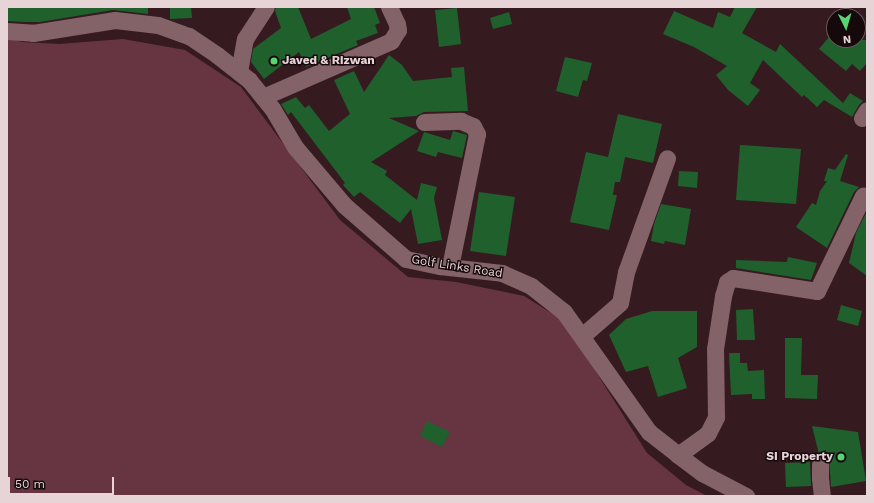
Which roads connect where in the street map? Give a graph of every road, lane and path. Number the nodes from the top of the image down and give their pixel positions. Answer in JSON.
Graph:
{"nodes":[{"id":1,"x":266,"y":7,"type":"edge"},
{"id":2,"x":389,"y":7,"type":"edge"},
{"id":3,"x":7,"y":31,"type":"edge"},
{"id":4,"x":239,"y":72,"type":"junction"},
{"id":5,"x":263,"y":97,"type":"junction"},
{"id":6,"x":424,"y":122,"type":"dead end"},
{"id":7,"x":667,"y":158,"type":"dead end"},
{"id":8,"x":863,"y":196,"type":"dead end"},
{"id":9,"x":450,"y":267,"type":"junction"},
{"id":10,"x":582,"y":336,"type":"junction"},
{"id":11,"x":678,"y":456,"type":"junction"},
{"id":12,"x":820,"y":464,"type":"dead end"},
{"id":13,"x":746,"y":496,"type":"edge"},
{"id":14,"x":822,"y":496,"type":"edge"}],
"edges":[{"from":1,"to":4,"type":"street"},
{"from":2,"to":5,"type":"street"},
{"from":3,"to":4,"type":"street","name":"Golf Links Road"},
{"from":4,"to":5,"type":"street","name":"Golf Links Road"},
{"from":5,"to":9,"type":"street","name":"Golf Links Road"},
{"from":6,"to":9,"type":"street"},
{"from":7,"to":10,"type":"street"},
{"from":8,"to":11,"type":"street"},
{"from":9,"to":10,"type":"street","name":"Golf Links Road"},
{"from":10,"to":11,"type":"street","name":"Golf Links Road"},
{"from":11,"to":13,"type":"street","name":"Golf Links Road"},
{"from":12,"to":14,"type":"street"}]}
